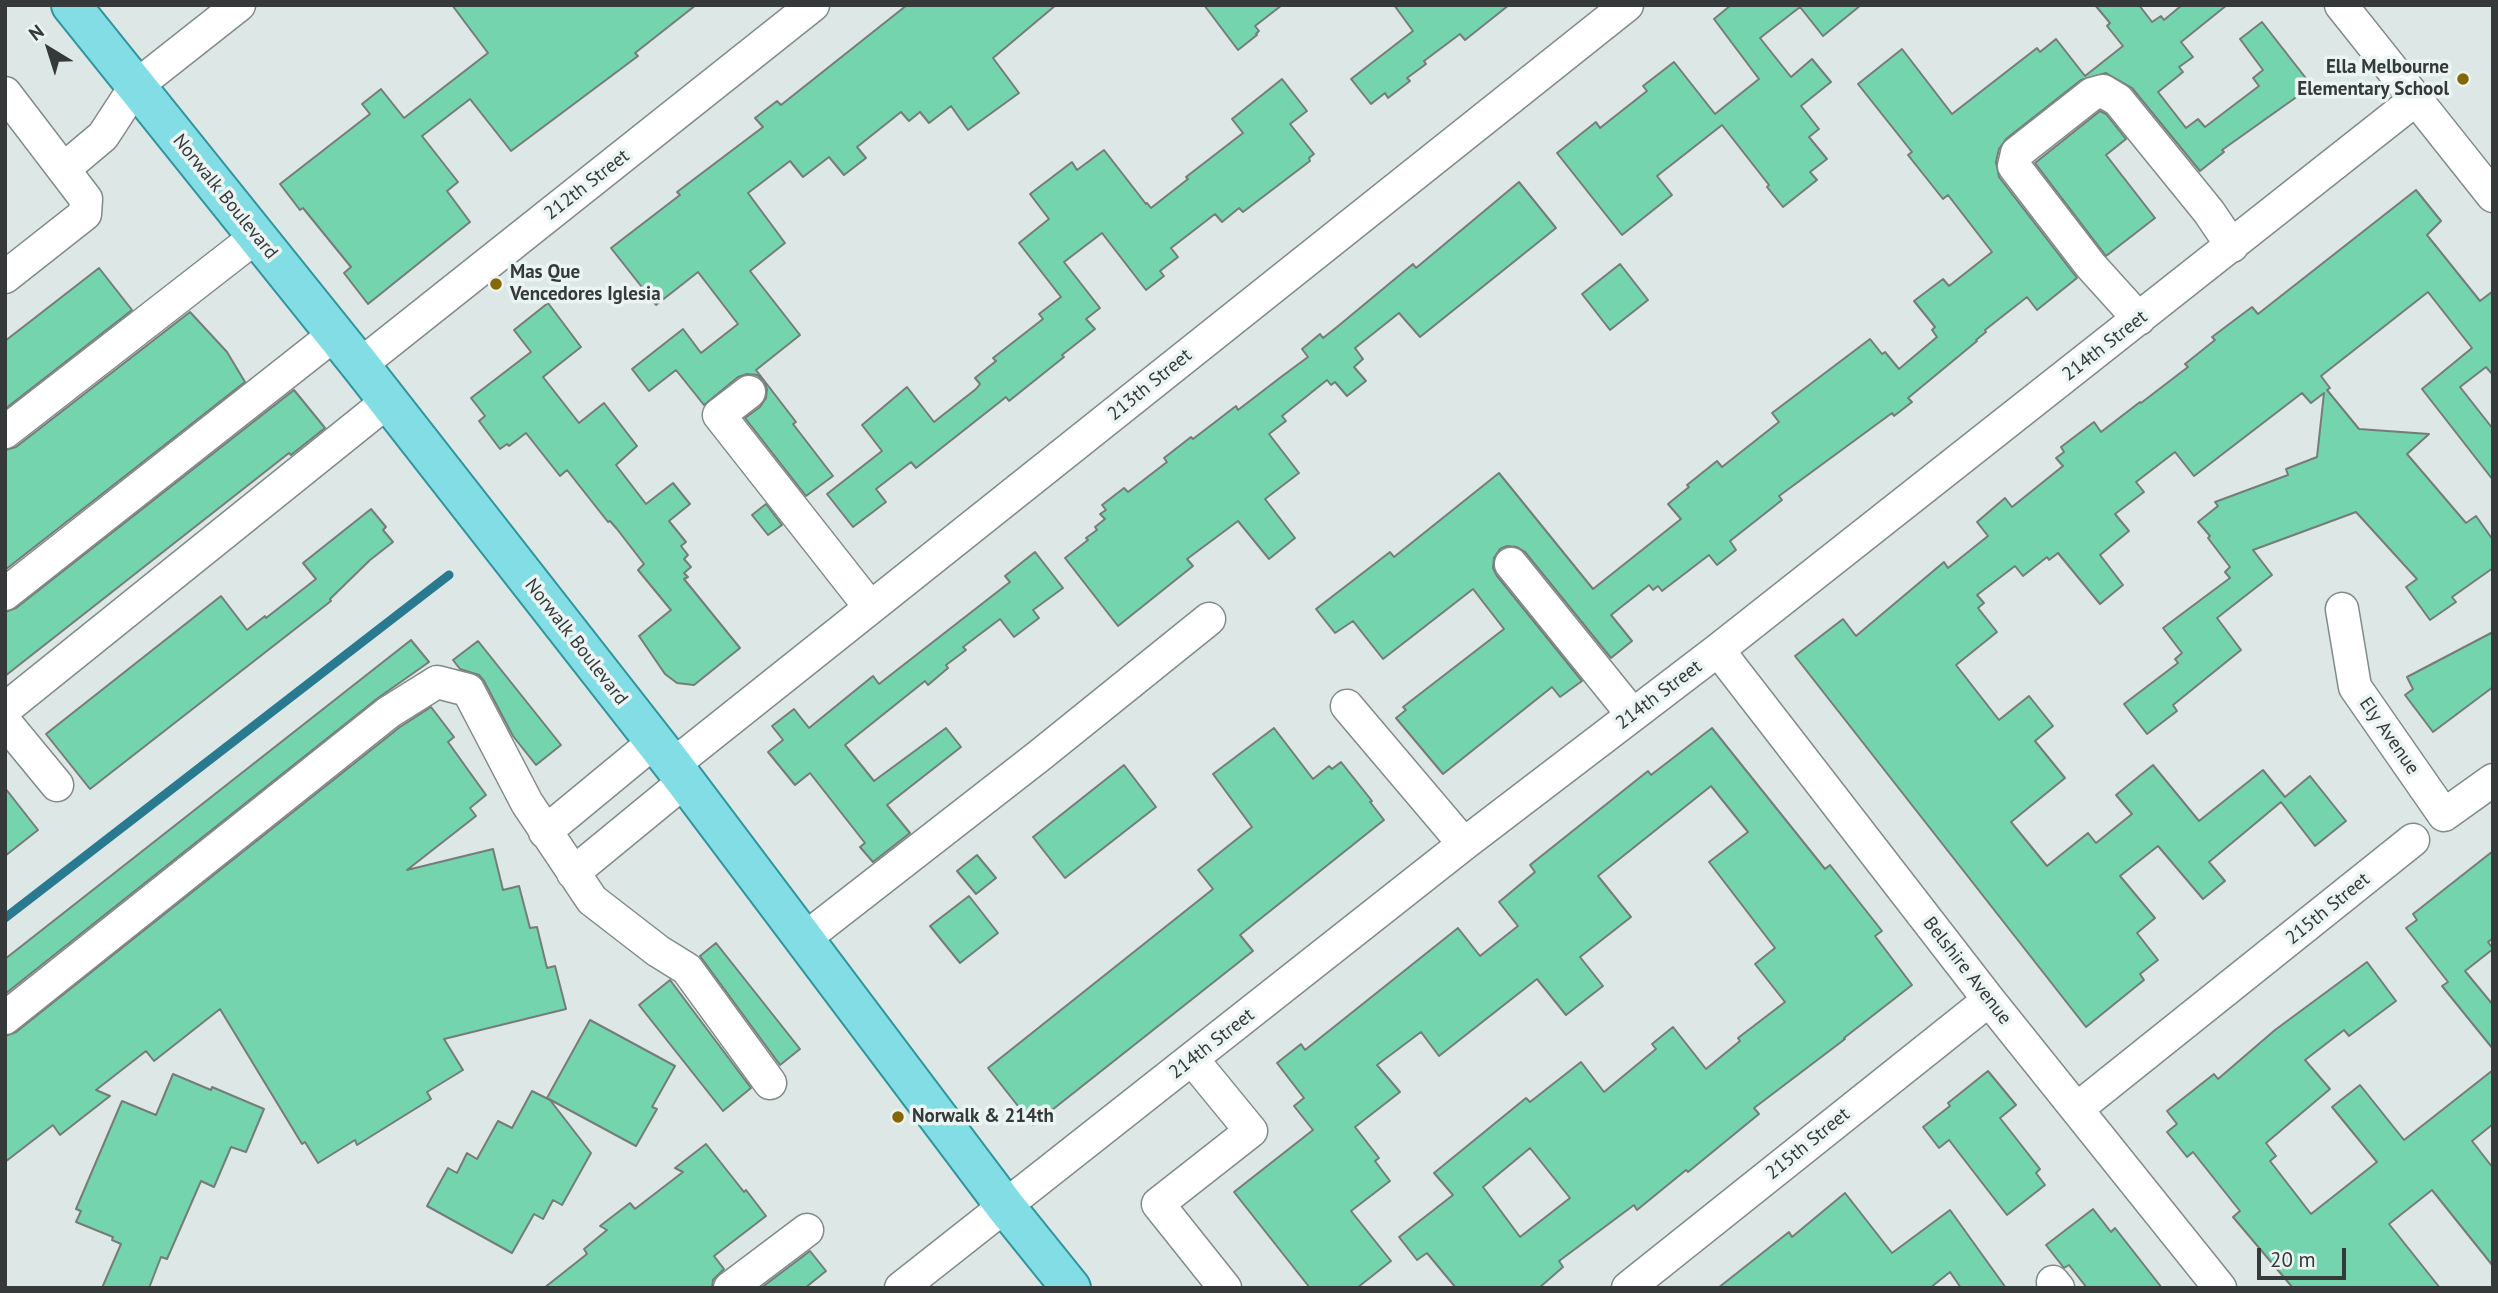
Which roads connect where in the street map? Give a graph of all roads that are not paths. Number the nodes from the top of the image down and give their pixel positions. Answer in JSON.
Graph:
{"nodes":[{"id":1,"x":71,"y":5,"type":"edge"},
{"id":2,"x":239,"y":5,"type":"edge"},
{"id":3,"x":813,"y":5,"type":"edge"},
{"id":4,"x":1627,"y":5,"type":"edge"},
{"id":5,"x":2341,"y":5,"type":"edge"},
{"id":6,"x":135,"y":87,"type":"junction"},
{"id":7,"x":5,"y":93,"type":"edge"},
{"id":8,"x":2415,"y":100,"type":"junction"},
{"id":9,"x":65,"y":169,"type":"junction"},
{"id":10,"x":2493,"y":196,"type":"edge"},
{"id":11,"x":257,"y":236,"type":"junction"},
{"id":12,"x":2232,"y":246,"type":"junction"},
{"id":13,"x":5,"y":277,"type":"edge"},
{"id":14,"x":2139,"y":319,"type":"junction"},
{"id":15,"x":335,"y":334,"type":"junction"},
{"id":16,"x":360,"y":365,"type":"junction"},
{"id":17,"x":748,"y":392,"type":"dead end"},
{"id":18,"x":388,"y":401,"type":"junction"},
{"id":19,"x":5,"y":432,"type":"edge"},
{"id":20,"x":1511,"y":564,"type":"dead end"},
{"id":21,"x":5,"y":594,"type":"edge"},
{"id":22,"x":870,"y":607,"type":"junction"},
{"id":23,"x":2342,"y":609,"type":"dead end"},
{"id":24,"x":1209,"y":619,"type":"dead end"},
{"id":25,"x":1717,"y":650,"type":"junction"},
{"id":26,"x":1347,"y":706,"type":"dead end"},
{"id":27,"x":5,"y":709,"type":"edge"},
{"id":28,"x":1633,"y":715,"type":"junction"},
{"id":29,"x":5,"y":722,"type":"edge"},
{"id":30,"x":670,"y":763,"type":"junction"},
{"id":31,"x":2493,"y":780,"type":"edge"},
{"id":32,"x":57,"y":785,"type":"dead end"},
{"id":33,"x":545,"y":832,"type":"junction"},
{"id":34,"x":2413,"y":840,"type":"dead end"},
{"id":35,"x":1464,"y":845,"type":"junction"},
{"id":36,"x":573,"y":873,"type":"junction"},
{"id":37,"x":804,"y":939,"type":"junction"},
{"id":38,"x":1989,"y":1000,"type":"junction"},
{"id":39,"x":5,"y":1018,"type":"edge"},
{"id":40,"x":1192,"y":1059,"type":"junction"},
{"id":41,"x":770,"y":1083,"type":"dead end"},
{"id":42,"x":2078,"y":1108,"type":"junction"},
{"id":43,"x":1004,"y":1206,"type":"junction"},
{"id":44,"x":807,"y":1230,"type":"dead end"},
{"id":45,"x":730,"y":1288,"type":"edge"},
{"id":46,"x":901,"y":1288,"type":"edge"},
{"id":47,"x":1071,"y":1288,"type":"edge"},
{"id":48,"x":1225,"y":1288,"type":"edge"},
{"id":49,"x":1628,"y":1288,"type":"edge"},
{"id":50,"x":2220,"y":1288,"type":"edge"}],
"edges":[{"from":1,"to":6,"type":"main road","name":"Norwalk Boulevard"},
{"from":2,"to":6,"type":"street"},
{"from":3,"to":16,"type":"street","name":"212th Street"},
{"from":4,"to":22,"type":"street","name":"213th Street"},
{"from":5,"to":8,"type":"street"},
{"from":6,"to":9,"type":"street"},
{"from":6,"to":11,"type":"main road","name":"Norwalk Boulevard"},
{"from":7,"to":9,"type":"street"},
{"from":8,"to":10,"type":"street"},
{"from":8,"to":12,"type":"street","name":"214th Street"},
{"from":9,"to":13,"type":"street"},
{"from":11,"to":15,"type":"main road","name":"Norwalk Boulevard"},
{"from":11,"to":19,"type":"street"},
{"from":12,"to":14,"type":"street","name":"214th Street"},
{"from":12,"to":14,"type":"street"},
{"from":14,"to":25,"type":"street","name":"214th Street"},
{"from":15,"to":16,"type":"main road","name":"Norwalk Boulevard"},
{"from":15,"to":21,"type":"street"},
{"from":16,"to":18,"type":"main road","name":"Norwalk Boulevard"},
{"from":17,"to":22,"type":"street"},
{"from":18,"to":27,"type":"street"},
{"from":18,"to":30,"type":"main road","name":"Norwalk Boulevard"},
{"from":20,"to":28,"type":"street"},
{"from":22,"to":30,"type":"street","name":"213th Street"},
{"from":23,"to":31,"type":"street","name":"Ely Avenue"},
{"from":24,"to":37,"type":"street"},
{"from":25,"to":28,"type":"street","name":"214th Street"},
{"from":25,"to":38,"type":"street","name":"Belshire Avenue"},
{"from":26,"to":35,"type":"street"},
{"from":28,"to":35,"type":"street","name":"214th Street"},
{"from":29,"to":32,"type":"street"},
{"from":30,"to":33,"type":"street"},
{"from":30,"to":36,"type":"street"},
{"from":30,"to":37,"type":"main road","name":"Norwalk Boulevard"},
{"from":33,"to":36,"type":"street"},
{"from":33,"to":39,"type":"street"},
{"from":34,"to":42,"type":"street","name":"215th Street"},
{"from":35,"to":40,"type":"street","name":"214th Street"},
{"from":36,"to":41,"type":"street"},
{"from":37,"to":43,"type":"main road","name":"Norwalk Boulevard"},
{"from":38,"to":42,"type":"street","name":"Belshire Avenue"},
{"from":38,"to":49,"type":"street","name":"215th Street"},
{"from":40,"to":43,"type":"street","name":"214th Street"},
{"from":40,"to":48,"type":"street"},
{"from":42,"to":50,"type":"street","name":"Belshire Avenue"},
{"from":43,"to":46,"type":"street","name":"214th Street"},
{"from":43,"to":47,"type":"main road","name":"Norwalk Boulevard"},
{"from":44,"to":45,"type":"street"}]}
